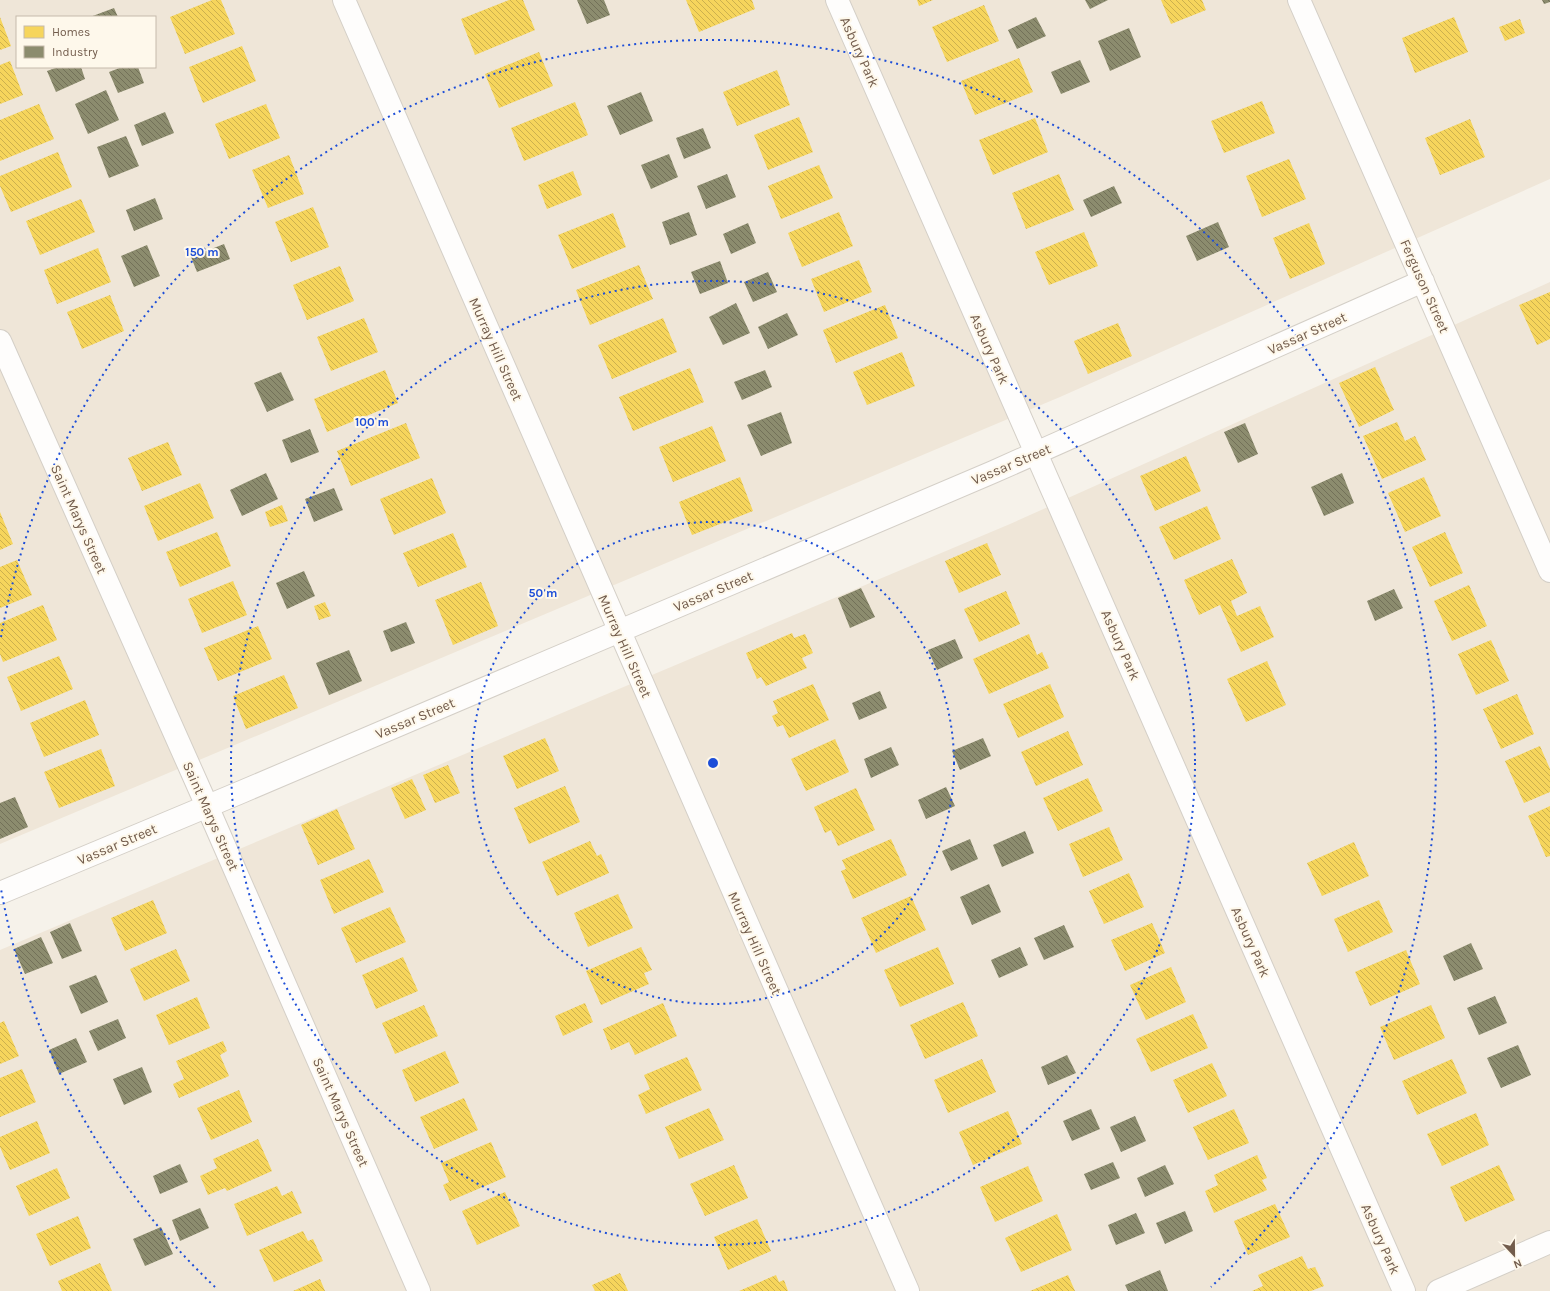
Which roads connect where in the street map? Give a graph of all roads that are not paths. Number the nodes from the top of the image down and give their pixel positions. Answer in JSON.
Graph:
{"nodes":[{"id":1,"x":344,"y":0,"type":"edge"},
{"id":2,"x":837,"y":0,"type":"edge"},
{"id":3,"x":1299,"y":0,"type":"edge"},
{"id":4,"x":1423,"y":281,"type":"junction"},
{"id":5,"x":0,"y":341,"type":"edge"},
{"id":6,"x":1036,"y":453,"type":"junction"},
{"id":7,"x":1550,"y":571,"type":"edge"},
{"id":8,"x":619,"y":631,"type":"junction"},
{"id":9,"x":207,"y":806,"type":"junction"},
{"id":10,"x":0,"y":893,"type":"edge"},
{"id":11,"x":1550,"y":1242,"type":"edge"},
{"id":12,"x":419,"y":1291,"type":"edge"},
{"id":13,"x":908,"y":1291,"type":"edge"},
{"id":14,"x":1404,"y":1291,"type":"edge"},
{"id":15,"x":1438,"y":1291,"type":"edge"}],
"edges":[{"from":1,"to":8,"type":"street","name":"Murray Hill Street"},
{"from":2,"to":6,"type":"street","name":"Asbury Park"},
{"from":3,"to":4,"type":"street","name":"Ferguson Street"},
{"from":4,"to":6,"type":"street","name":"Vassar Street"},
{"from":4,"to":7,"type":"street","name":"Ferguson Street"},
{"from":5,"to":9,"type":"street","name":"Saint Marys Street"},
{"from":6,"to":8,"type":"street","name":"Vassar Street"},
{"from":6,"to":14,"type":"street","name":"Asbury Park"},
{"from":8,"to":9,"type":"street","name":"Vassar Street"},
{"from":8,"to":13,"type":"street","name":"Murray Hill Street"},
{"from":9,"to":10,"type":"street","name":"Vassar Street"},
{"from":9,"to":12,"type":"street","name":"Saint Marys Street"},
{"from":11,"to":15,"type":"street"}]}
